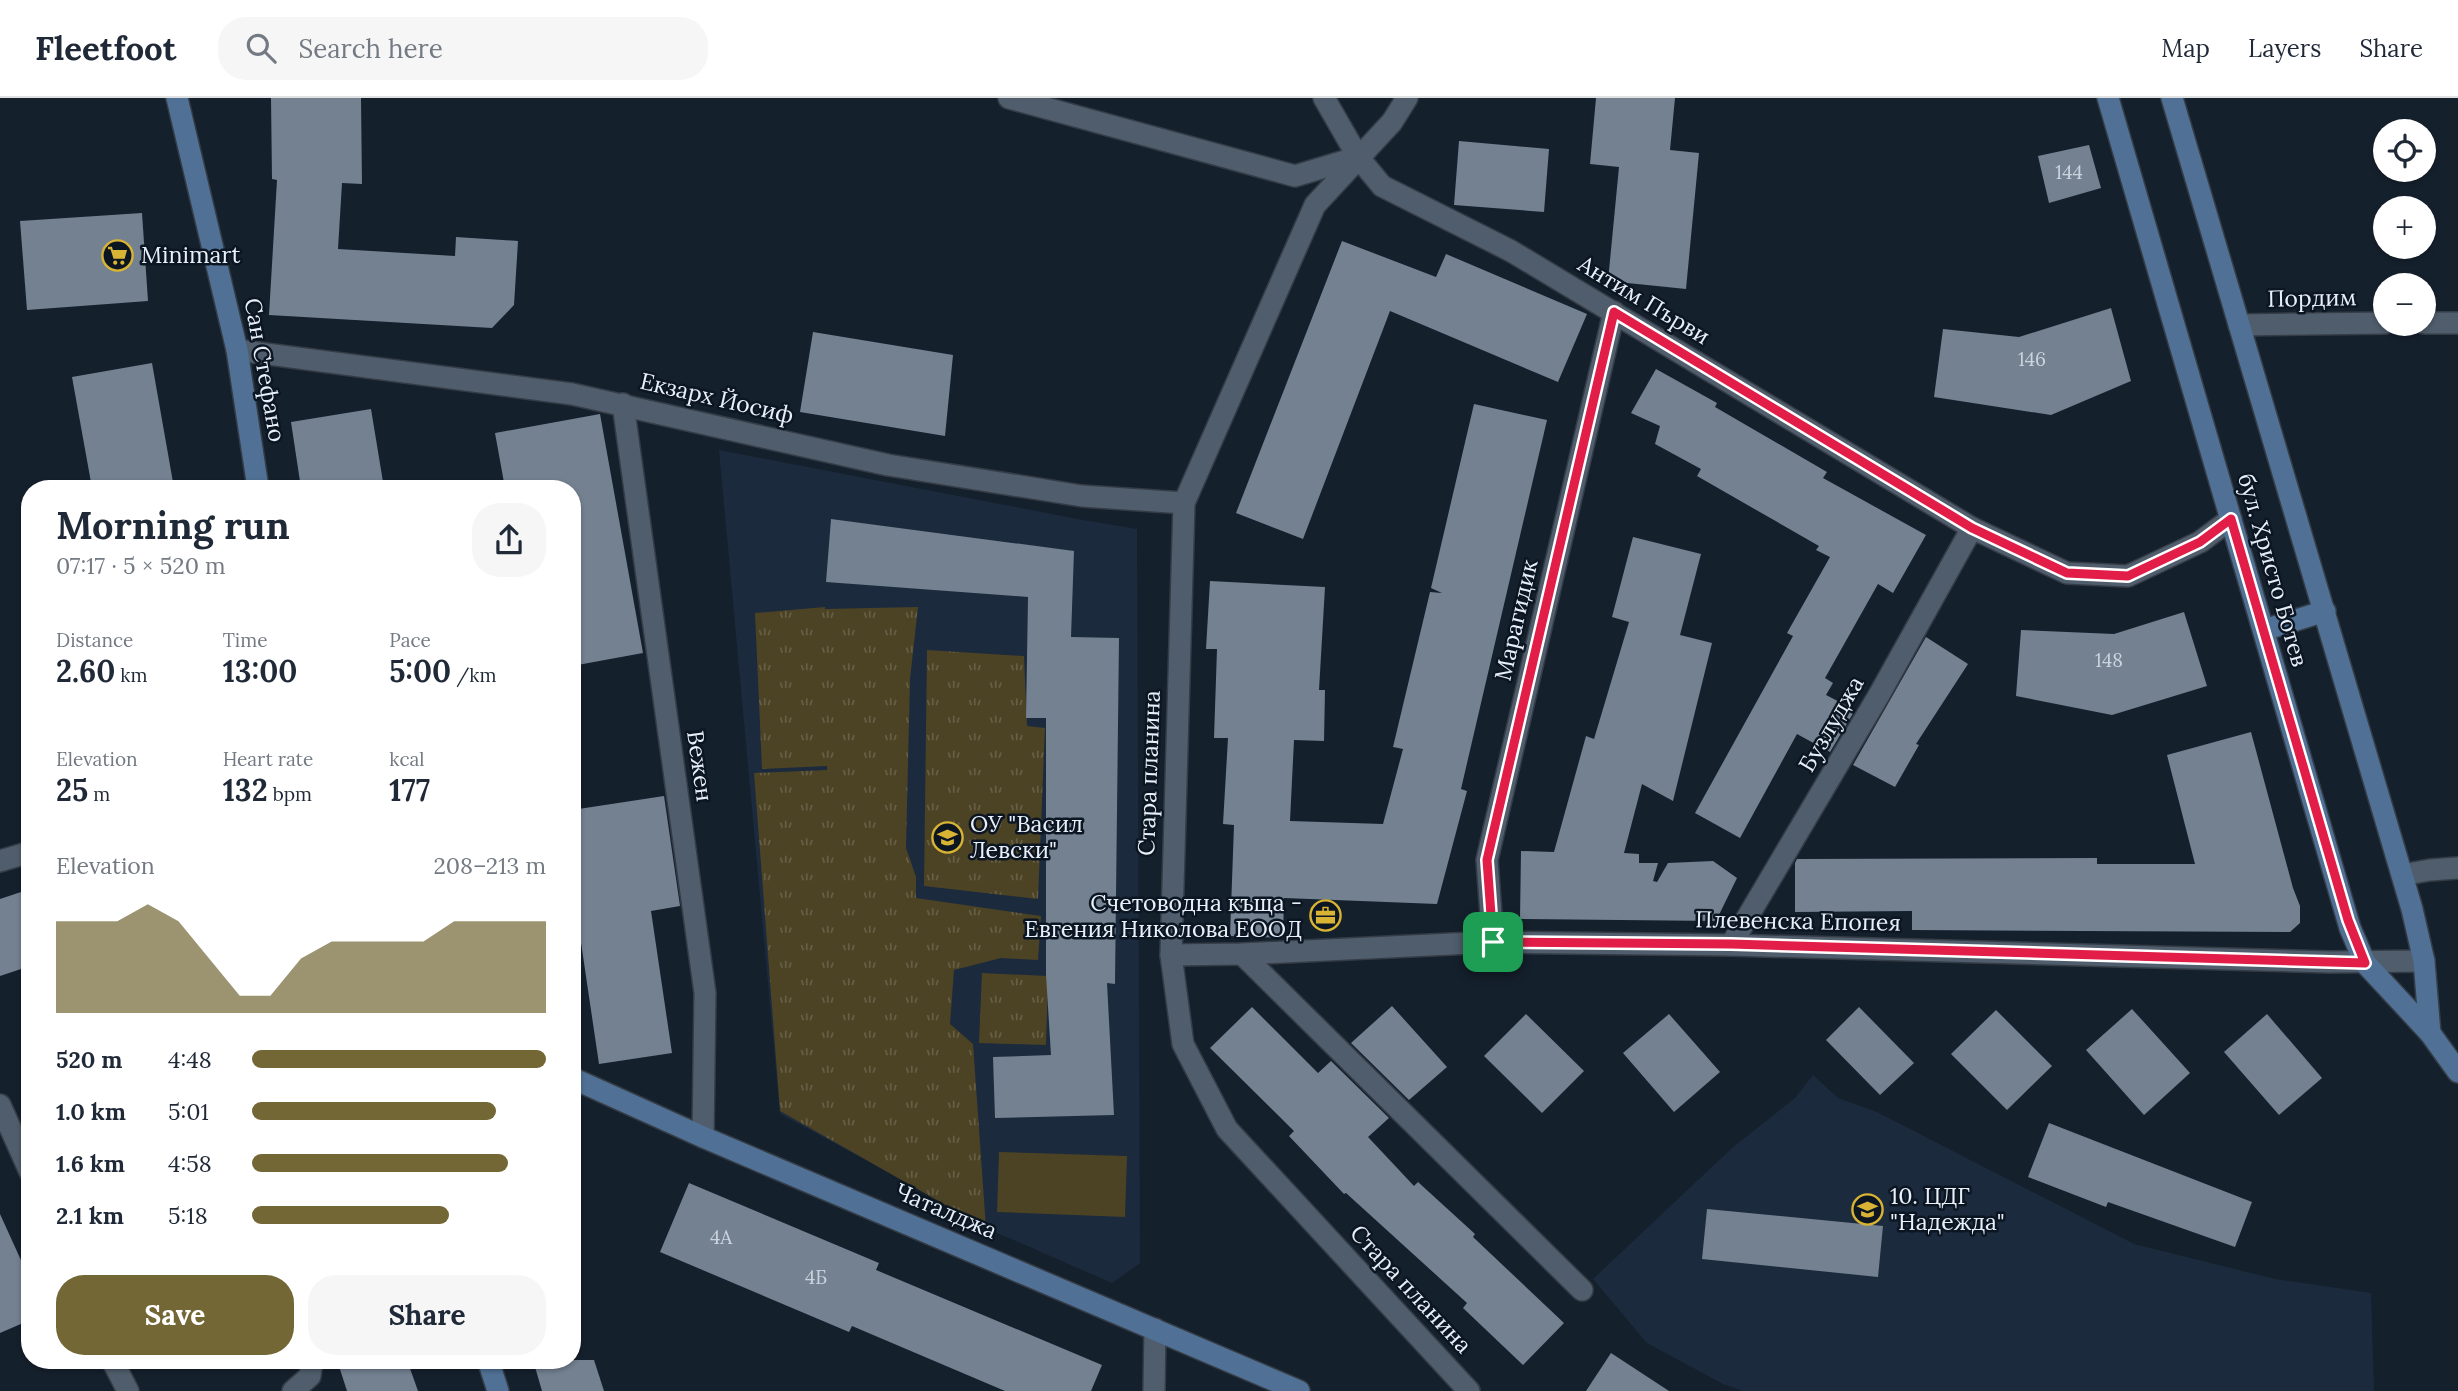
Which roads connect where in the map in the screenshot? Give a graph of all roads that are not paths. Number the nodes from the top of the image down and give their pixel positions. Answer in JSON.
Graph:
{"nodes":[{"id":1,"x":177,"y":98,"type":"edge"},
{"id":2,"x":1009,"y":98,"type":"edge"},
{"id":3,"x":1324,"y":98,"type":"edge"},
{"id":4,"x":1407,"y":98,"type":"edge"},
{"id":5,"x":2108,"y":98,"type":"edge"},
{"id":6,"x":2172,"y":98,"type":"edge"},
{"id":7,"x":1358,"y":158,"type":"junction"},
{"id":8,"x":1614,"y":312,"type":"junction"},
{"id":9,"x":2373,"y":323,"type":"edge"},
{"id":10,"x":2436,"y":323,"type":"edge"},
{"id":11,"x":2458,"y":323,"type":"edge"},
{"id":12,"x":2239,"y":325,"type":"junction"},
{"id":13,"x":237,"y":350,"type":"junction"},
{"id":14,"x":623,"y":404,"type":"junction"},
{"id":15,"x":257,"y":480,"type":"edge"},
{"id":16,"x":1184,"y":503,"type":"junction"},
{"id":17,"x":2231,"y":519,"type":"junction"},
{"id":18,"x":1972,"y":528,"type":"junction"},
{"id":19,"x":2325,"y":611,"type":"junction"},
{"id":20,"x":2263,"y":630,"type":"junction"},
{"id":21,"x":21,"y":855,"type":"edge"},
{"id":22,"x":0,"y":861,"type":"edge"},
{"id":23,"x":2458,"y":868,"type":"edge"},
{"id":24,"x":2402,"y":875,"type":"junction"},
{"id":25,"x":1493,"y":942,"type":"junction"},
{"id":26,"x":1731,"y":944,"type":"junction"},
{"id":27,"x":1242,"y":954,"type":"junction"},
{"id":28,"x":1171,"y":955,"type":"junction"},
{"id":29,"x":2424,"y":961,"type":"junction"},
{"id":30,"x":2365,"y":963,"type":"junction"},
{"id":31,"x":2431,"y":1033,"type":"junction"},
{"id":32,"x":2458,"y":1072,"type":"edge"},
{"id":33,"x":581,"y":1082,"type":"edge"},
{"id":34,"x":0,"y":1105,"type":"edge"},
{"id":35,"x":703,"y":1137,"type":"junction"},
{"id":36,"x":21,"y":1152,"type":"edge"},
{"id":37,"x":1582,"y":1290,"type":"dead end"},
{"id":38,"x":1155,"y":1329,"type":"junction"},
{"id":39,"x":117,"y":1369,"type":"edge"},
{"id":40,"x":311,"y":1369,"type":"edge"},
{"id":41,"x":491,"y":1369,"type":"edge"},
{"id":42,"x":128,"y":1391,"type":"edge"},
{"id":43,"x":293,"y":1391,"type":"edge"},
{"id":44,"x":498,"y":1391,"type":"edge"},
{"id":45,"x":1154,"y":1391,"type":"edge"},
{"id":46,"x":1299,"y":1391,"type":"edge"},
{"id":47,"x":1469,"y":1391,"type":"edge"}],
"edges":[{"from":1,"to":13,"type":"main road","name":"Сан Стефано"},
{"from":2,"to":7,"type":"street"},
{"from":3,"to":7,"type":"street","name":"Антим Първи"},
{"from":4,"to":7,"type":"street","name":"Стара планина"},
{"from":5,"to":17,"type":"main road","name":"бул. Христо Ботев"},
{"from":6,"to":12,"type":"main road","name":"бул. Христо Ботев"},
{"from":7,"to":8,"type":"street","name":"Антим Първи"},
{"from":7,"to":16,"type":"street","name":"Стара планина"},
{"from":8,"to":18,"type":"street","name":"Антим Първи"},
{"from":8,"to":25,"type":"street","name":"Марагидик"},
{"from":9,"to":12,"type":"street","name":"Пордим"},
{"from":10,"to":11,"type":"street"},
{"from":12,"to":19,"type":"main road","name":"бул. Христо Ботев"},
{"from":13,"to":14,"type":"street","name":"Екзарх Йосиф"},
{"from":13,"to":15,"type":"main road","name":"Сан Стефано"},
{"from":14,"to":16,"type":"street","name":"Екзарх Йосиф"},
{"from":14,"to":35,"type":"street","name":"Вежен"},
{"from":16,"to":28,"type":"street","name":"Стара планина"},
{"from":17,"to":18,"type":"street","name":"Антим Първи"},
{"from":17,"to":20,"type":"main road","name":"бул. Христо Ботев"},
{"from":18,"to":26,"type":"street","name":"Бузлуджа"},
{"from":19,"to":20,"type":"main road"},
{"from":19,"to":24,"type":"main road","name":"бул. Христо Ботев"},
{"from":20,"to":30,"type":"main road","name":"бул. Христо Ботев"},
{"from":21,"to":22,"type":"street"},
{"from":23,"to":24,"type":"street"},
{"from":24,"to":29,"type":"main road","name":"бул. Христо Ботев"},
{"from":25,"to":26,"type":"street","name":"Плевенска Епопея"},
{"from":25,"to":27,"type":"street","name":"Плевенска Епопея"},
{"from":26,"to":30,"type":"street","name":"Плевенска Епопея"},
{"from":27,"to":28,"type":"street","name":"Плевенска Епопея"},
{"from":27,"to":37,"type":"street"},
{"from":28,"to":47,"type":"street","name":"Стара планина"},
{"from":29,"to":30,"type":"street","name":"Плевенска Епопея"},
{"from":29,"to":31,"type":"main road","name":"бул. Христо Ботев"},
{"from":30,"to":31,"type":"main road","name":"бул. Христо Ботев"},
{"from":31,"to":32,"type":"main road","name":"бул. Христо Ботев"},
{"from":33,"to":35,"type":"main road","name":"Чаталджа"},
{"from":34,"to":36,"type":"street"},
{"from":35,"to":38,"type":"main road","name":"Чаталджа"},
{"from":38,"to":45,"type":"street"},
{"from":38,"to":46,"type":"main road","name":"Чаталджа"},
{"from":39,"to":42,"type":"street"},
{"from":40,"to":43,"type":"street"},
{"from":41,"to":44,"type":"main road"}]}
